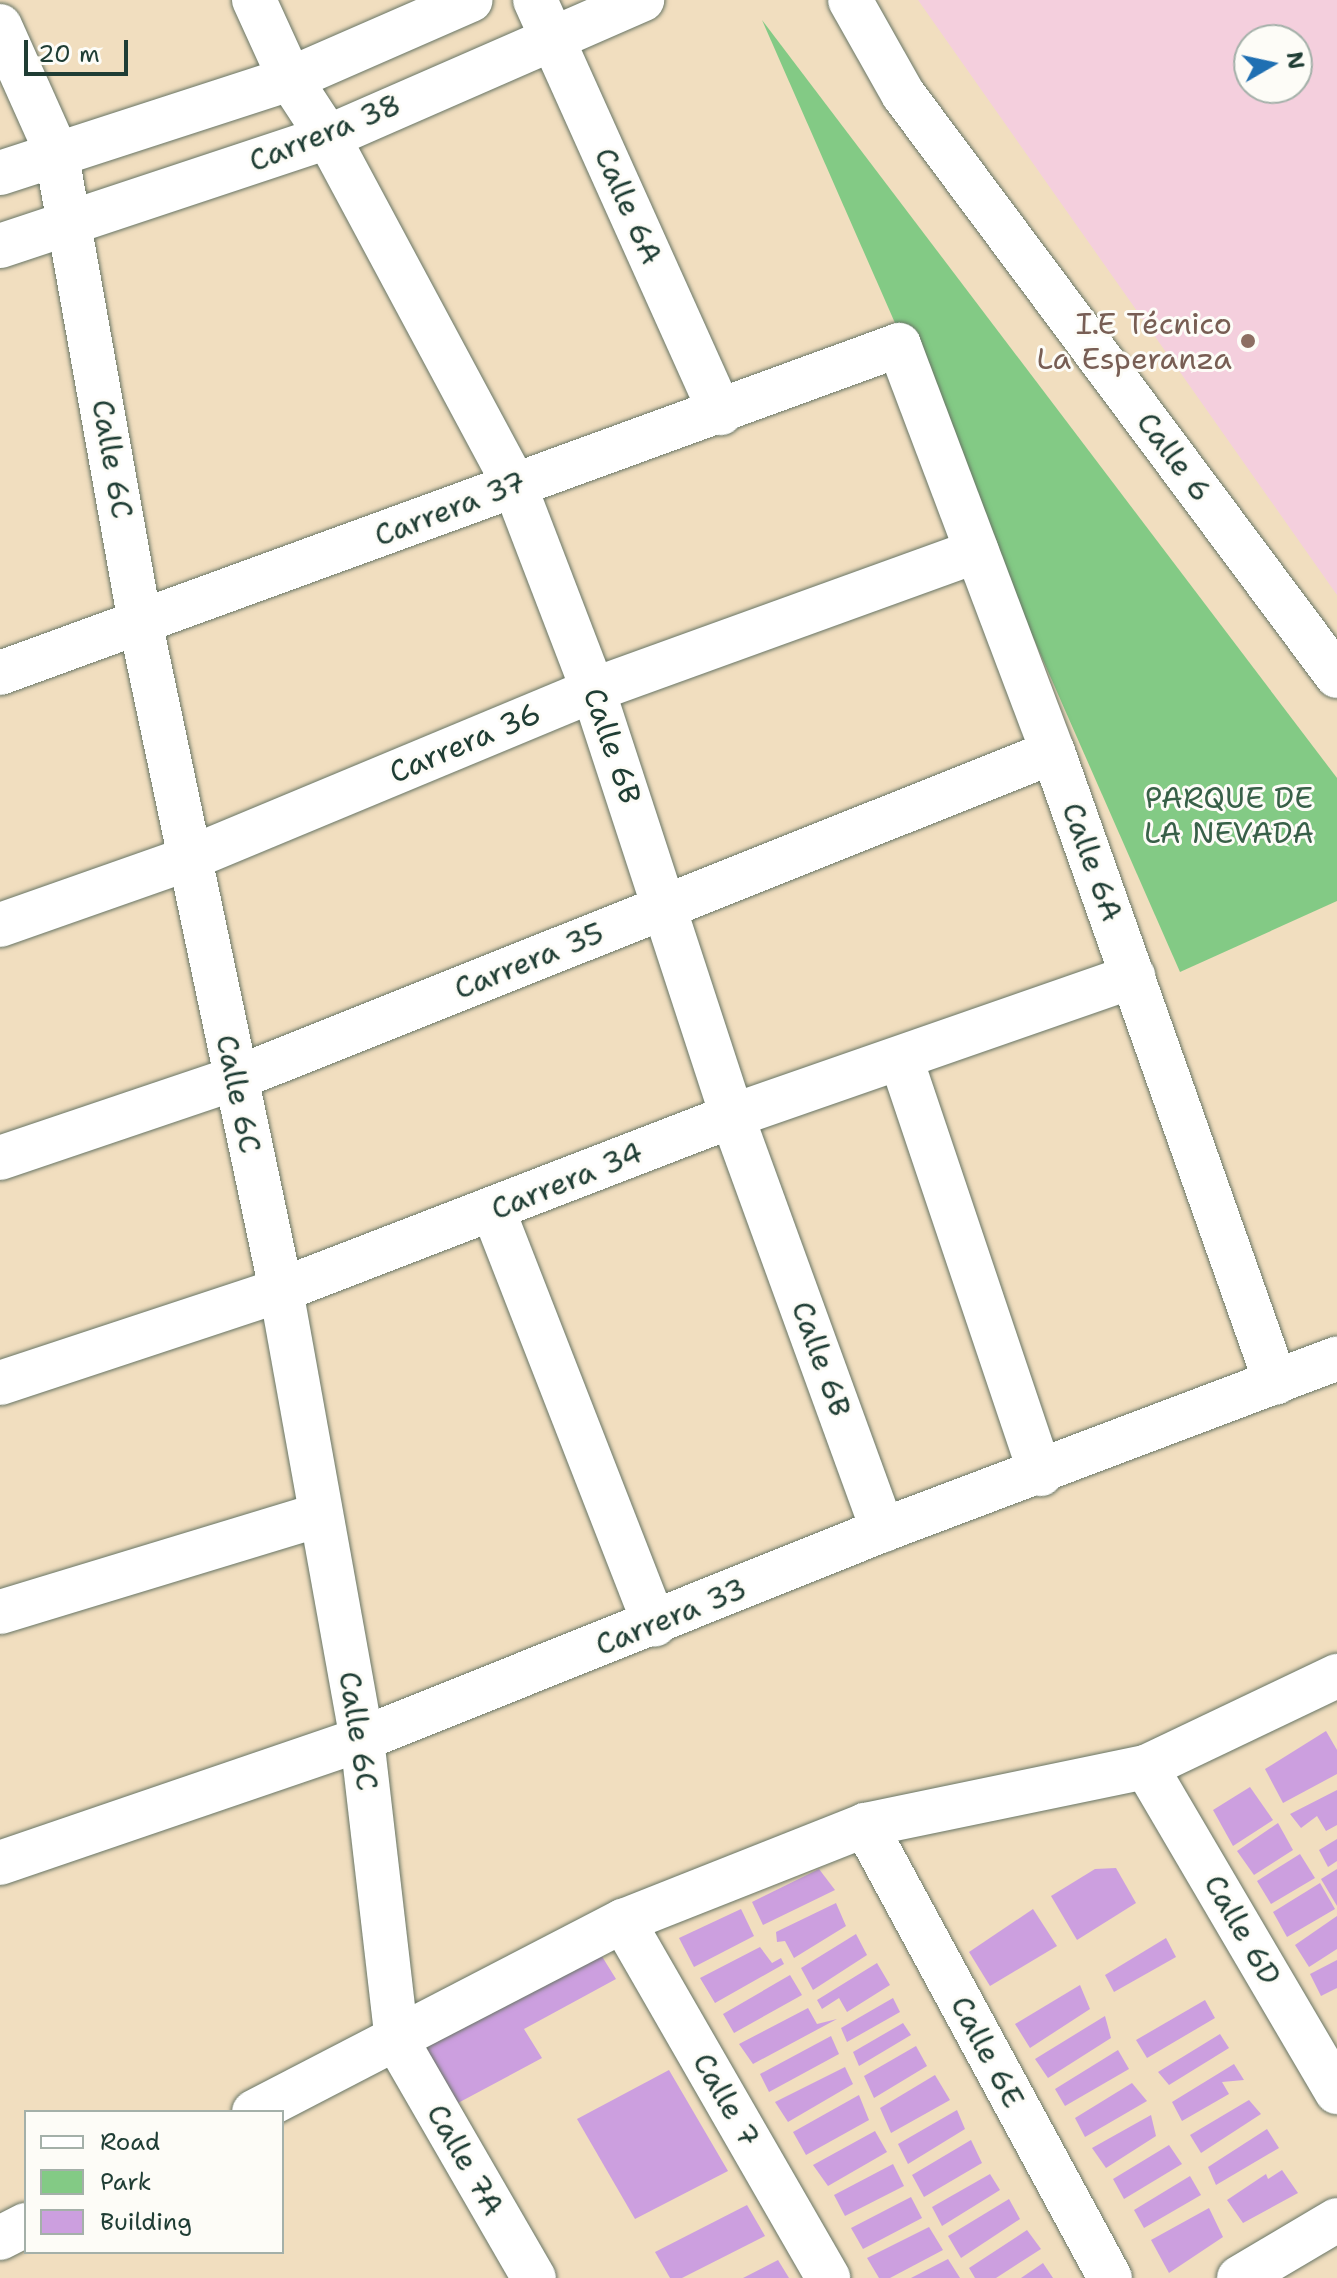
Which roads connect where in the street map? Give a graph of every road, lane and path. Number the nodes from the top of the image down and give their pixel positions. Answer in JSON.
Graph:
{"nodes":[{"id":1,"x":254,"y":0,"type":"edge"},
{"id":2,"x":471,"y":0,"type":"edge"},
{"id":3,"x":642,"y":0,"type":"edge"},
{"id":4,"x":850,"y":0,"type":"edge"},
{"id":5,"x":543,"y":18,"type":"edge"},
{"id":6,"x":0,"y":26,"type":"edge"},
{"id":7,"x":290,"y":79,"type":"junction"},
{"id":8,"x":328,"y":137,"type":"junction"},
{"id":9,"x":56,"y":151,"type":"junction"},
{"id":10,"x":0,"y":173,"type":"edge"},
{"id":11,"x":71,"y":224,"type":"junction"},
{"id":12,"x":0,"y":246,"type":"edge"},
{"id":13,"x":899,"y":345,"type":"joint"},
{"id":14,"x":721,"y":413,"type":"junction"},
{"id":15,"x":514,"y":484,"type":"junction"},
{"id":16,"x":977,"y":551,"type":"junction"},
{"id":17,"x":141,"y":626,"type":"junction"},
{"id":18,"x":0,"y":673,"type":"edge"},
{"id":19,"x":1337,"y":676,"type":"edge"},
{"id":20,"x":593,"y":690,"type":"junction"},
{"id":21,"x":1053,"y":752,"type":"junction"},
{"id":22,"x":190,"y":858,"type":"junction"},
{"id":23,"x":667,"y":906,"type":"junction"},
{"id":24,"x":0,"y":925,"type":"edge"},
{"id":25,"x":1133,"y":976,"type":"junction"},
{"id":26,"x":901,"y":1059,"type":"junction"},
{"id":27,"x":234,"y":1079,"type":"junction"},
{"id":28,"x":732,"y":1116,"type":"junction"},
{"id":29,"x":0,"y":1158,"type":"edge"},
{"id":30,"x":493,"y":1210,"type":"junction"},
{"id":31,"x":281,"y":1290,"type":"junction"},
{"id":32,"x":1337,"y":1358,"type":"edge"},
{"id":33,"x":0,"y":1383,"type":"edge"},
{"id":34,"x":1276,"y":1383,"type":"junction"},
{"id":35,"x":1041,"y":1474,"type":"junction"},
{"id":36,"x":319,"y":1515,"type":"junction"},
{"id":37,"x":883,"y":1530,"type":"junction"},
{"id":38,"x":0,"y":1612,"type":"edge"},
{"id":39,"x":655,"y":1625,"type":"junction"},
{"id":40,"x":1337,"y":1676,"type":"edge"},
{"id":41,"x":362,"y":1739,"type":"junction"},
{"id":42,"x":1146,"y":1767,"type":"junction"},
{"id":43,"x":865,"y":1825,"type":"junction"},
{"id":44,"x":0,"y":1863,"type":"edge"},
{"id":45,"x":623,"y":1921,"type":"junction"},
{"id":46,"x":397,"y":2041,"type":"junction"},
{"id":47,"x":1337,"y":2092,"type":"edge"},
{"id":48,"x":258,"y":2110,"type":"edge"},
{"id":49,"x":1337,"y":2220,"type":"edge"},
{"id":50,"x":24,"y":2226,"type":"edge"},
{"id":51,"x":0,"y":2238,"type":"edge"},
{"id":52,"x":534,"y":2278,"type":"edge"},
{"id":53,"x":828,"y":2278,"type":"edge"},
{"id":54,"x":1110,"y":2278,"type":"edge"},
{"id":55,"x":1239,"y":2278,"type":"edge"}],
"edges":[{"from":1,"to":7,"type":"street","name":"Calle 6B"},
{"from":2,"to":7,"type":"street"},
{"from":3,"to":5,"type":"street","name":"Carrera 38"},
{"from":4,"to":19,"type":"street","name":"Calle 6"},
{"from":5,"to":8,"type":"street","name":"Carrera 38"},
{"from":5,"to":14,"type":"street","name":"Calle 6A"},
{"from":6,"to":9,"type":"street"},
{"from":7,"to":8,"type":"street","name":"Calle 6B"},
{"from":7,"to":9,"type":"street"},
{"from":8,"to":11,"type":"street","name":"Carrera 38"},
{"from":8,"to":15,"type":"street","name":"Calle 6B"},
{"from":9,"to":10,"type":"street"},
{"from":9,"to":11,"type":"street","name":"Calle 6C"},
{"from":11,"to":12,"type":"street","name":"Carrera 38"},
{"from":11,"to":17,"type":"street","name":"Calle 6C"},
{"from":13,"to":14,"type":"street","name":"Carrera 37"},
{"from":13,"to":16,"type":"street","name":"Calle 6A"},
{"from":14,"to":15,"type":"street","name":"Carrera 37"},
{"from":15,"to":17,"type":"street","name":"Carrera 37"},
{"from":15,"to":20,"type":"street","name":"Calle 6B"},
{"from":16,"to":20,"type":"street","name":"Carrera 36"},
{"from":16,"to":21,"type":"street","name":"Calle 6A"},
{"from":17,"to":18,"type":"street","name":"Carrera 37"},
{"from":17,"to":22,"type":"street","name":"Calle 6C"},
{"from":20,"to":22,"type":"street","name":"Carrera 36"},
{"from":20,"to":23,"type":"street","name":"Calle 6B"},
{"from":21,"to":23,"type":"street","name":"Carrera 35"},
{"from":21,"to":25,"type":"street","name":"Calle 6A"},
{"from":22,"to":24,"type":"street","name":"Carrera 36"},
{"from":22,"to":27,"type":"street","name":"Calle 6C"},
{"from":23,"to":27,"type":"street","name":"Carrera 35"},
{"from":23,"to":28,"type":"street","name":"Calle 6B"},
{"from":25,"to":26,"type":"street","name":"Carrera 34"},
{"from":25,"to":34,"type":"street","name":"Calle 6A"},
{"from":26,"to":28,"type":"street","name":"Carrera 34"},
{"from":26,"to":35,"type":"street"},
{"from":27,"to":29,"type":"street","name":"Carrera 35"},
{"from":27,"to":31,"type":"street","name":"Calle 6C"},
{"from":28,"to":30,"type":"street","name":"Carrera 34"},
{"from":28,"to":37,"type":"street","name":"Calle 6B"},
{"from":30,"to":31,"type":"street","name":"Carrera 34"},
{"from":30,"to":39,"type":"street"},
{"from":31,"to":33,"type":"street","name":"Carrera 34"},
{"from":31,"to":36,"type":"street","name":"Calle 6C"},
{"from":32,"to":34,"type":"street","name":"Carrera 33"},
{"from":34,"to":35,"type":"street","name":"Carrera 33"},
{"from":35,"to":37,"type":"street","name":"Carrera 33"},
{"from":36,"to":38,"type":"street"},
{"from":36,"to":41,"type":"street","name":"Calle 6C"},
{"from":37,"to":39,"type":"street","name":"Carrera 33"},
{"from":39,"to":41,"type":"street","name":"Carrera 33"},
{"from":40,"to":42,"type":"street"},
{"from":41,"to":44,"type":"street","name":"Carrera 33"},
{"from":41,"to":46,"type":"street","name":"Calle 6C"},
{"from":42,"to":43,"type":"street"},
{"from":42,"to":47,"type":"street","name":"Calle 6D"},
{"from":43,"to":45,"type":"street"},
{"from":43,"to":54,"type":"street","name":"Calle 6E"},
{"from":45,"to":46,"type":"street"},
{"from":45,"to":53,"type":"street","name":"Calle 7"},
{"from":46,"to":48,"type":"street"},
{"from":46,"to":52,"type":"street","name":"Calle 7A"},
{"from":49,"to":55,"type":"street"},
{"from":50,"to":51,"type":"street"}]}
